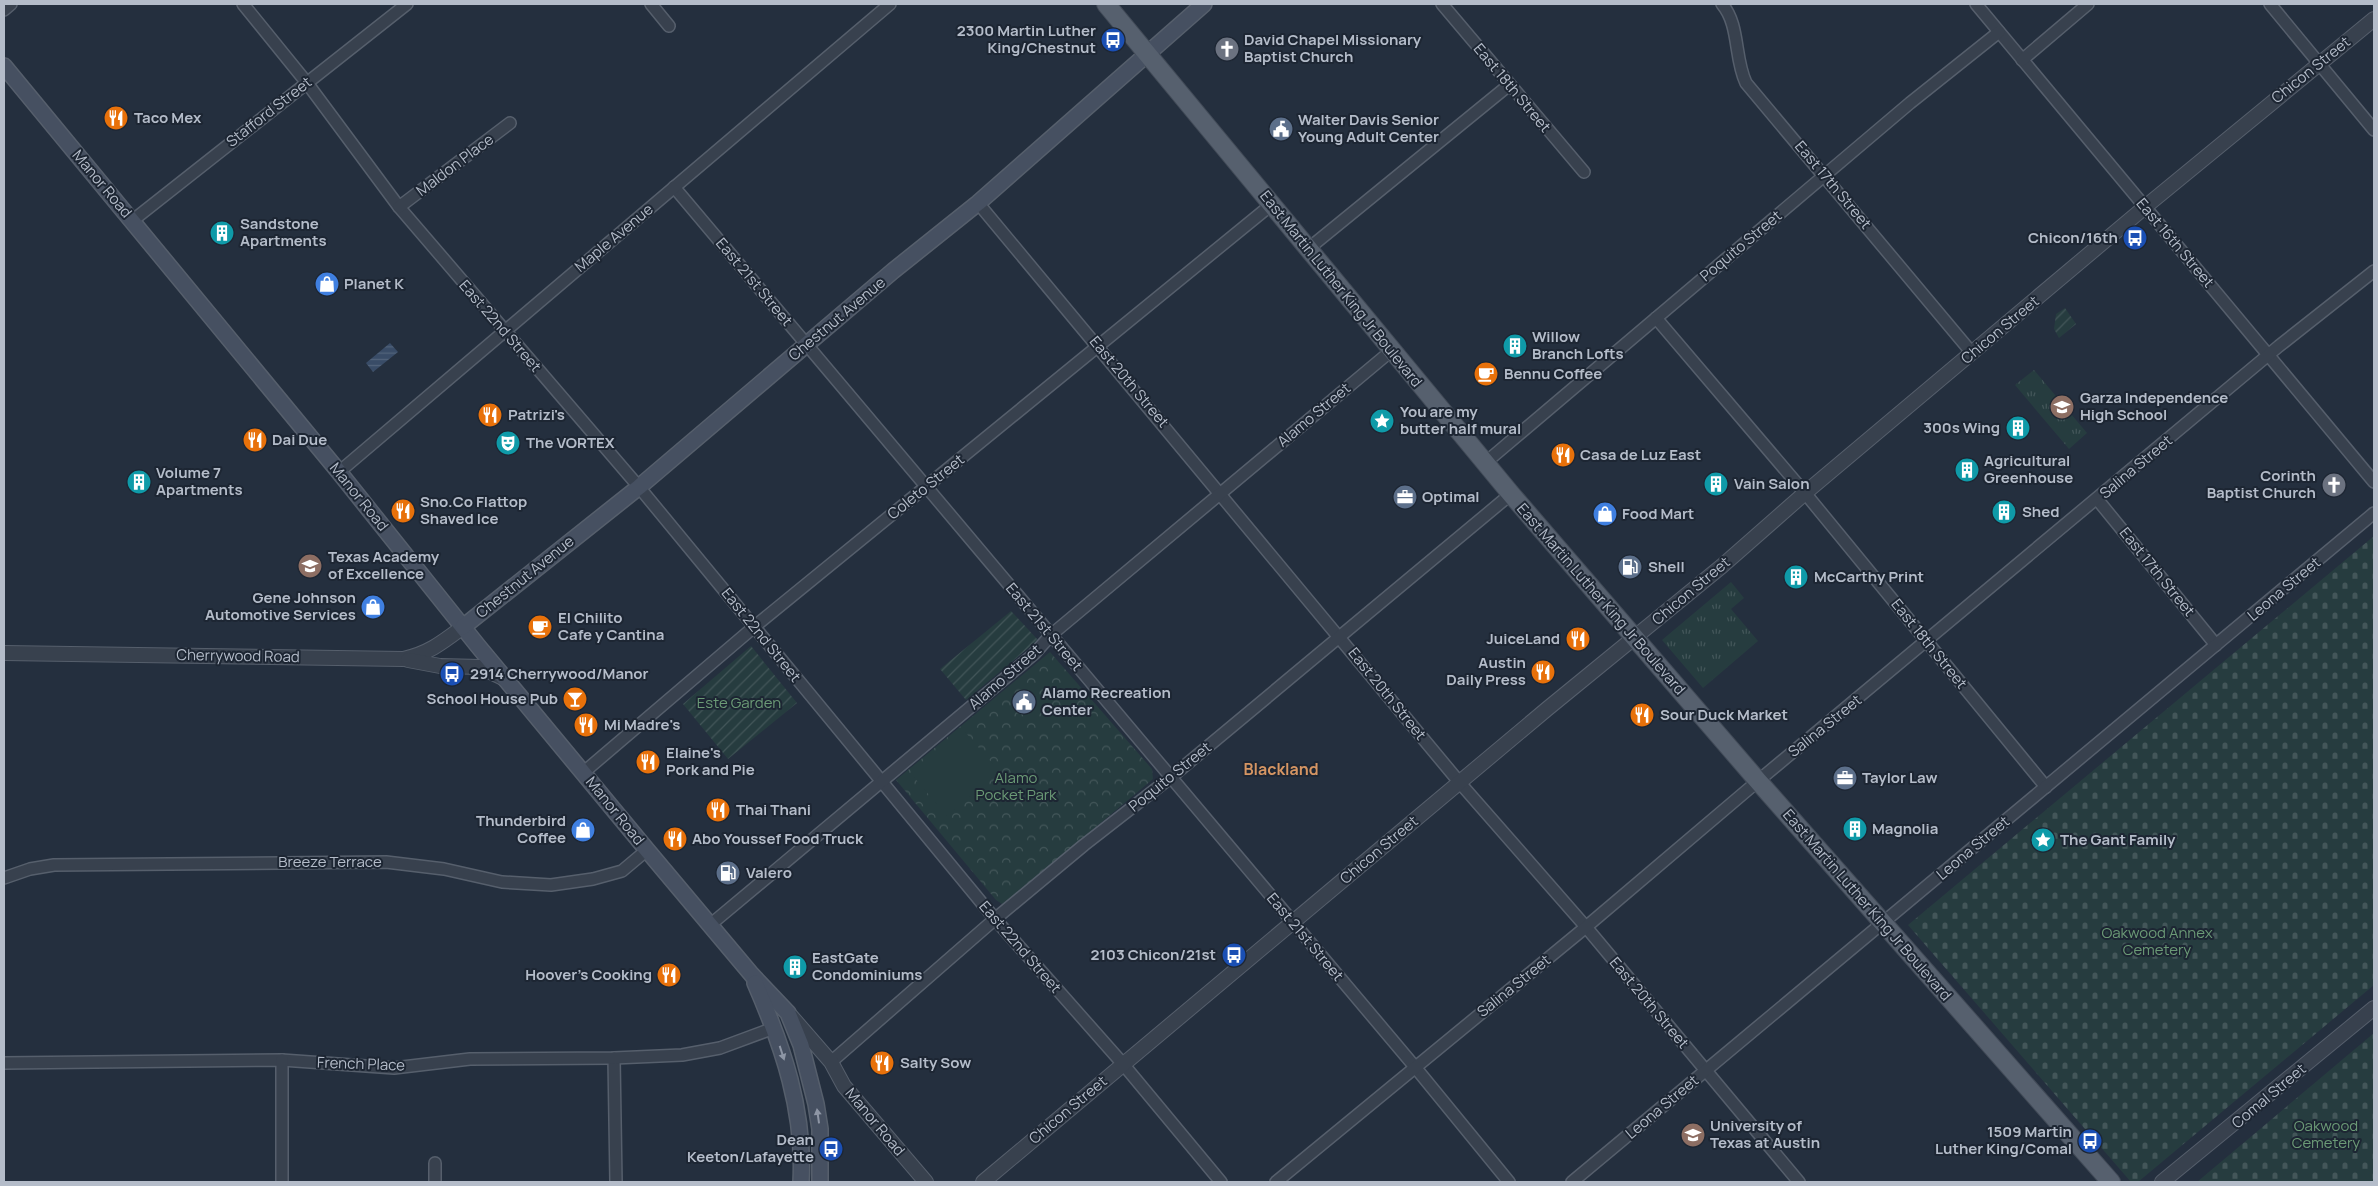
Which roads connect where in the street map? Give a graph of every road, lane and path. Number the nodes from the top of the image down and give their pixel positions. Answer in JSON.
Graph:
{"nodes":[{"id":1,"x":11,"y":4,"type":"edge"},
{"id":2,"x":243,"y":4,"type":"edge"},
{"id":3,"x":407,"y":4,"type":"edge"},
{"id":4,"x":651,"y":4,"type":"edge"},
{"id":5,"x":1106,"y":4,"type":"edge"},
{"id":6,"x":1204,"y":4,"type":"edge"},
{"id":7,"x":1442,"y":4,"type":"edge"},
{"id":8,"x":1722,"y":4,"type":"edge"},
{"id":9,"x":1976,"y":4,"type":"edge"},
{"id":10,"x":2088,"y":4,"type":"edge"},
{"id":11,"x":2270,"y":4,"type":"edge"},
{"id":12,"x":882,"y":6,"type":"edge"},
{"id":13,"x":4,"y":10,"type":"edge"},
{"id":14,"x":2374,"y":18,"type":"edge"},
{"id":15,"x":669,"y":26,"type":"dead end"},
{"id":16,"x":1999,"y":32,"type":"junction"},
{"id":17,"x":1148,"y":53,"type":"junction"},
{"id":18,"x":2022,"y":60,"type":"junction"},
{"id":19,"x":2319,"y":64,"type":"junction"},
{"id":20,"x":4,"y":66,"type":"edge"},
{"id":21,"x":307,"y":83,"type":"junction"},
{"id":22,"x":1509,"y":85,"type":"junction"},
{"id":23,"x":510,"y":123,"type":"dead end"},
{"id":24,"x":2374,"y":130,"type":"edge"},
{"id":25,"x":1584,"y":172,"type":"dead end"},
{"id":26,"x":1825,"y":175,"type":"junction"},
{"id":27,"x":674,"y":187,"type":"junction"},
{"id":28,"x":978,"y":203,"type":"junction"},
{"id":29,"x":1271,"y":205,"type":"junction"},
{"id":30,"x":399,"y":207,"type":"junction"},
{"id":31,"x":2145,"y":207,"type":"junction"},
{"id":32,"x":132,"y":221,"type":"junction"},
{"id":33,"x":1308,"y":249,"type":"junction"},
{"id":34,"x":2374,"y":270,"type":"edge"},
{"id":35,"x":1656,"y":318,"type":"junction"},
{"id":36,"x":504,"y":331,"type":"junction"},
{"id":37,"x":807,"y":344,"type":"junction"},
{"id":38,"x":1100,"y":346,"type":"junction"},
{"id":39,"x":1391,"y":351,"type":"junction"},
{"id":40,"x":1972,"y":353,"type":"junction"},
{"id":41,"x":2268,"y":355,"type":"junction"},
{"id":42,"x":1485,"y":463,"type":"junction"},
{"id":43,"x":339,"y":472,"type":"junction"},
{"id":44,"x":2374,"y":482,"type":"edge"},
{"id":45,"x":639,"y":487,"type":"junction"},
{"id":46,"x":926,"y":487,"type":"junction"},
{"id":47,"x":1221,"y":493,"type":"junction"},
{"id":48,"x":1805,"y":493,"type":"junction"},
{"id":49,"x":1511,"y":494,"type":"junction"},
{"id":50,"x":2097,"y":499,"type":"junction"},
{"id":51,"x":2374,"y":513,"type":"edge"},
{"id":52,"x":463,"y":627,"type":"junction"},
{"id":53,"x":754,"y":627,"type":"junction"},
{"id":54,"x":1051,"y":635,"type":"junction"},
{"id":55,"x":1340,"y":636,"type":"junction"},
{"id":56,"x":1634,"y":638,"type":"junction"},
{"id":57,"x":1927,"y":641,"type":"junction"},
{"id":58,"x":2216,"y":645,"type":"junction"},
{"id":59,"x":4,"y":653,"type":"edge"},
{"id":60,"x":403,"y":658,"type":"junction"},
{"id":61,"x":506,"y":679,"type":"junction"},
{"id":62,"x":584,"y":772,"type":"junction"},
{"id":63,"x":1170,"y":778,"type":"junction"},
{"id":64,"x":1758,"y":781,"type":"junction"},
{"id":65,"x":882,"y":782,"type":"junction"},
{"id":66,"x":1460,"y":783,"type":"junction"},
{"id":67,"x":2046,"y":787,"type":"junction"},
{"id":68,"x":647,"y":850,"type":"junction"},
{"id":69,"x":4,"y":878,"type":"edge"},
{"id":70,"x":995,"y":919,"type":"junction"},
{"id":71,"x":1293,"y":922,"type":"junction"},
{"id":72,"x":1884,"y":923,"type":"junction"},
{"id":73,"x":710,"y":924,"type":"junction"},
{"id":74,"x":1586,"y":928,"type":"junction"},
{"id":75,"x":752,"y":975,"type":"junction"},
{"id":76,"x":2374,"y":1008,"type":"edge"},
{"id":77,"x":788,"y":1013,"type":"junction"},
{"id":78,"x":774,"y":1028,"type":"junction"},
{"id":79,"x":614,"y":1058,"type":"junction"},
{"id":80,"x":282,"y":1060,"type":"junction"},
{"id":81,"x":830,"y":1062,"type":"junction"},
{"id":82,"x":4,"y":1063,"type":"edge"},
{"id":83,"x":1123,"y":1064,"type":"junction"},
{"id":84,"x":1415,"y":1067,"type":"junction"},
{"id":85,"x":1706,"y":1071,"type":"junction"},
{"id":86,"x":435,"y":1163,"type":"dead end"},
{"id":87,"x":282,"y":1182,"type":"edge"},
{"id":88,"x":435,"y":1182,"type":"edge"},
{"id":89,"x":616,"y":1182,"type":"edge"},
{"id":90,"x":801,"y":1182,"type":"edge"},
{"id":91,"x":820,"y":1182,"type":"edge"},
{"id":92,"x":926,"y":1182,"type":"edge"},
{"id":93,"x":983,"y":1182,"type":"edge"},
{"id":94,"x":1221,"y":1182,"type":"edge"},
{"id":95,"x":1276,"y":1182,"type":"edge"},
{"id":96,"x":1509,"y":1182,"type":"edge"},
{"id":97,"x":1572,"y":1182,"type":"edge"},
{"id":98,"x":1799,"y":1182,"type":"edge"},
{"id":99,"x":2111,"y":1182,"type":"edge"},
{"id":100,"x":2162,"y":1182,"type":"edge"}],
"edges":[{"from":1,"to":13,"type":"street"},
{"from":2,"to":21,"type":"street","name":"East 22nd Street"},
{"from":3,"to":21,"type":"street","name":"Stafford Street"},
{"from":4,"to":15,"type":"street"},
{"from":5,"to":17,"type":"main road","name":"East Martin Luther King Jr Boulevard"},
{"from":6,"to":17,"type":"main road","name":"Chestnut Avenue"},
{"from":7,"to":22,"type":"street","name":"East 18th Street"},
{"from":8,"to":26,"type":"street","name":"East 17th Street"},
{"from":9,"to":16,"type":"street","name":"East 16th Street"},
{"from":10,"to":18,"type":"street"},
{"from":11,"to":19,"type":"street"},
{"from":12,"to":27,"type":"street","name":"Maple Avenue"},
{"from":14,"to":19,"type":"street","name":"Chicon Street"},
{"from":16,"to":18,"type":"street","name":"East 16th Street"},
{"from":16,"to":26,"type":"street","name":"Poquito Street"},
{"from":17,"to":28,"type":"main road","name":"Chestnut Avenue"},
{"from":17,"to":29,"type":"main road","name":"East Martin Luther King Jr Boulevard"},
{"from":18,"to":31,"type":"street","name":"East 16th Street"},
{"from":19,"to":24,"type":"street"},
{"from":19,"to":31,"type":"street","name":"Chicon Street"},
{"from":20,"to":32,"type":"main road","name":"Manor Road"},
{"from":21,"to":30,"type":"street","name":"East 22nd Street"},
{"from":21,"to":32,"type":"street","name":"Stafford Street"},
{"from":22,"to":25,"type":"street","name":"East 18th Street"},
{"from":22,"to":33,"type":"street"},
{"from":23,"to":30,"type":"street","name":"Maldon Place"},
{"from":26,"to":35,"type":"street","name":"Poquito Street"},
{"from":26,"to":40,"type":"street","name":"East 17th Street"},
{"from":27,"to":36,"type":"street","name":"Maple Avenue"},
{"from":27,"to":37,"type":"street","name":"East 21st Street"},
{"from":28,"to":37,"type":"main road","name":"Chestnut Avenue"},
{"from":28,"to":38,"type":"street","name":"East 20th Street"},
{"from":29,"to":33,"type":"main road","name":"East Martin Luther King Jr Boulevard"},
{"from":29,"to":38,"type":"street","name":"Coleto Street"},
{"from":30,"to":36,"type":"street","name":"East 22nd Street"},
{"from":31,"to":40,"type":"street","name":"Chicon Street"},
{"from":31,"to":41,"type":"street","name":"East 16th Street"},
{"from":32,"to":43,"type":"main road","name":"Manor Road"},
{"from":33,"to":39,"type":"main road","name":"East Martin Luther King Jr Boulevard"},
{"from":34,"to":41,"type":"street","name":"Salina Street"},
{"from":35,"to":42,"type":"street","name":"Poquito Street"},
{"from":35,"to":48,"type":"street","name":"East 18th Street"},
{"from":36,"to":43,"type":"street","name":"Maple Avenue"},
{"from":36,"to":45,"type":"street","name":"East 22nd Street"},
{"from":37,"to":45,"type":"main road","name":"Chestnut Avenue"},
{"from":37,"to":46,"type":"street","name":"East 21st Street"},
{"from":38,"to":46,"type":"street","name":"Coleto Street"},
{"from":38,"to":47,"type":"street","name":"East 20th Street"},
{"from":39,"to":42,"type":"main road","name":"East Martin Luther King Jr Boulevard"},
{"from":39,"to":47,"type":"street","name":"Alamo Street"},
{"from":40,"to":48,"type":"street","name":"Chicon Street"},
{"from":41,"to":44,"type":"street","name":"East 16th Street"},
{"from":41,"to":50,"type":"street","name":"Salina Street"},
{"from":42,"to":49,"type":"main road","name":"East Martin Luther King Jr Boulevard"},
{"from":43,"to":52,"type":"main road","name":"Manor Road"},
{"from":45,"to":52,"type":"main road","name":"Chestnut Avenue"},
{"from":45,"to":53,"type":"street","name":"East 22nd Street"},
{"from":46,"to":53,"type":"street","name":"Coleto Street"},
{"from":46,"to":54,"type":"street","name":"East 21st Street"},
{"from":47,"to":54,"type":"street","name":"Alamo Street"},
{"from":47,"to":55,"type":"street","name":"East 20th Street"},
{"from":48,"to":56,"type":"street","name":"Chicon Street"},
{"from":48,"to":57,"type":"street","name":"East 18th Street"},
{"from":49,"to":55,"type":"street","name":"Poquito Street"},
{"from":49,"to":56,"type":"main road","name":"East Martin Luther King Jr Boulevard"},
{"from":50,"to":57,"type":"street","name":"Salina Street"},
{"from":50,"to":58,"type":"street","name":"East 17th Street"},
{"from":51,"to":58,"type":"street","name":"Leona Street"},
{"from":52,"to":60,"type":"street","name":"Cherrywood Road"},
{"from":52,"to":61,"type":"main road","name":"Manor Road"},
{"from":53,"to":62,"type":"street","name":"Coleto Street"},
{"from":53,"to":65,"type":"street","name":"East 22nd Street"},
{"from":54,"to":63,"type":"street","name":"East 21st Street"},
{"from":54,"to":65,"type":"street","name":"Alamo Street"},
{"from":55,"to":63,"type":"street","name":"Poquito Street"},
{"from":55,"to":66,"type":"street","name":"East 20th Street"},
{"from":56,"to":64,"type":"main road","name":"East Martin Luther King Jr Boulevard"},
{"from":56,"to":66,"type":"street","name":"Chicon Street"},
{"from":57,"to":64,"type":"street","name":"Salina Street"},
{"from":57,"to":67,"type":"street","name":"East 18th Street"},
{"from":58,"to":67,"type":"street","name":"Leona Street"},
{"from":59,"to":60,"type":"street","name":"Cherrywood Road"},
{"from":60,"to":61,"type":"street"},
{"from":61,"to":62,"type":"main road","name":"Manor Road"},
{"from":62,"to":68,"type":"main road","name":"Manor Road"},
{"from":63,"to":70,"type":"street","name":"Poquito Street"},
{"from":63,"to":71,"type":"street","name":"East 21st Street"},
{"from":64,"to":72,"type":"main road","name":"East Martin Luther King Jr Boulevard"},
{"from":64,"to":74,"type":"street","name":"Salina Street"},
{"from":65,"to":70,"type":"street","name":"East 22nd Street"},
{"from":65,"to":73,"type":"street","name":"Alamo Street"},
{"from":66,"to":71,"type":"street","name":"Chicon Street"},
{"from":66,"to":74,"type":"street","name":"East 20th Street"},
{"from":67,"to":72,"type":"street","name":"Leona Street"},
{"from":68,"to":69,"type":"street","name":"Breeze Terrace"},
{"from":68,"to":73,"type":"main road","name":"Manor Road"},
{"from":70,"to":81,"type":"street","name":"Poquito Street"},
{"from":70,"to":83,"type":"street","name":"East 22nd Street"},
{"from":71,"to":83,"type":"street","name":"Chicon Street"},
{"from":71,"to":84,"type":"street","name":"East 21st Street"},
{"from":72,"to":85,"type":"street","name":"Leona Street"},
{"from":72,"to":99,"type":"main road","name":"East Martin Luther King Jr Boulevard"},
{"from":73,"to":75,"type":"main road","name":"Manor Road"},
{"from":74,"to":84,"type":"street","name":"Salina Street"},
{"from":74,"to":85,"type":"street","name":"East 20th Street"},
{"from":75,"to":77,"type":"main road"},
{"from":75,"to":78,"type":"main road"},
{"from":76,"to":100,"type":"street","name":"Comal Street"},
{"from":77,"to":81,"type":"street","name":"Manor Road"},
{"from":91,"to":77,"type":"main road","one_way":true},
{"from":78,"to":79,"type":"street","name":"French Place"},
{"from":78,"to":90,"type":"main road","one_way":true},
{"from":79,"to":80,"type":"street","name":"French Place"},
{"from":79,"to":89,"type":"street"},
{"from":80,"to":82,"type":"street","name":"French Place"},
{"from":80,"to":87,"type":"street"},
{"from":81,"to":92,"type":"street","name":"Manor Road"},
{"from":83,"to":93,"type":"street","name":"Chicon Street"},
{"from":83,"to":94,"type":"street","name":"East 22nd Street"},
{"from":84,"to":95,"type":"street","name":"Salina Street"},
{"from":84,"to":96,"type":"street","name":"East 21st Street"},
{"from":85,"to":97,"type":"street","name":"Leona Street"},
{"from":85,"to":98,"type":"street","name":"East 20th Street"},
{"from":86,"to":88,"type":"street"}]}
